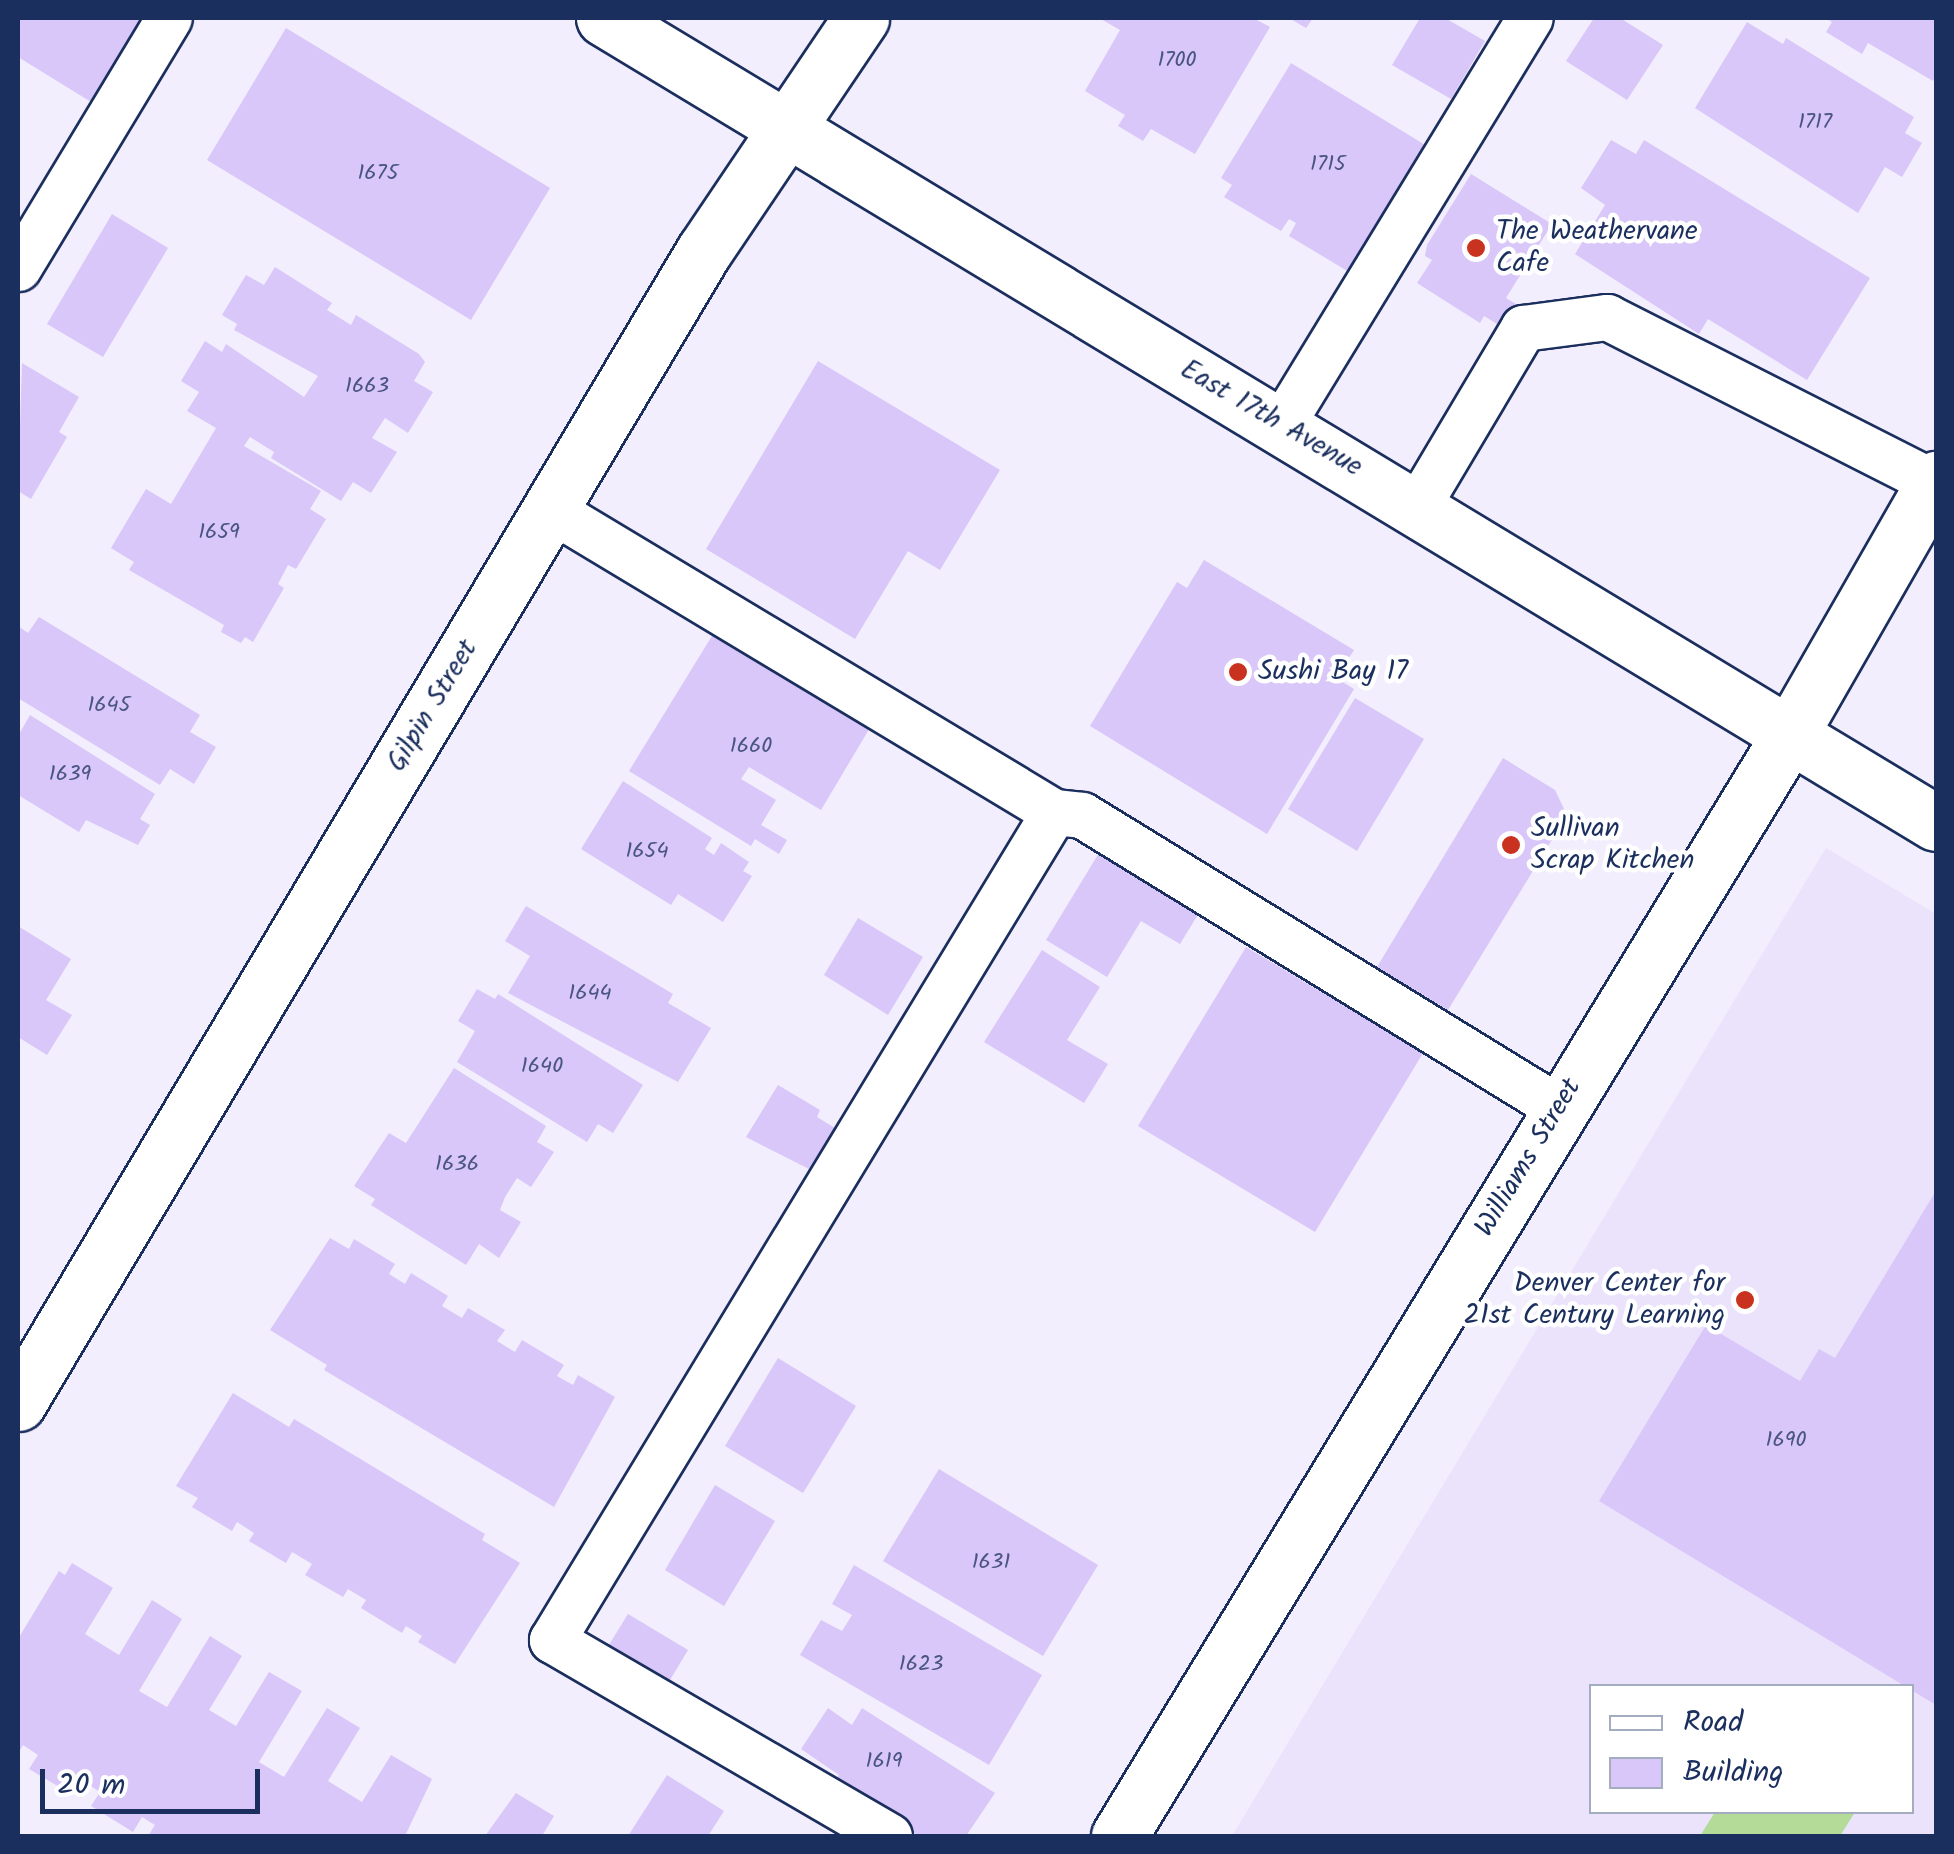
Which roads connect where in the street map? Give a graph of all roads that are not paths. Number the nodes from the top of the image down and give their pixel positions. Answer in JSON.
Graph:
{"nodes":[{"id":1,"x":168,"y":18,"type":"edge"},
{"id":2,"x":604,"y":18,"type":"edge"},
{"id":3,"x":860,"y":18,"type":"edge"},
{"id":4,"x":1530,"y":18,"type":"edge"},
{"id":5,"x":787,"y":128,"type":"junction"},
{"id":6,"x":18,"y":268,"type":"edge"},
{"id":7,"x":1280,"y":427,"type":"junction"},
{"id":8,"x":1935,"y":481,"type":"edge"},
{"id":9,"x":1418,"y":506,"type":"junction"},
{"id":10,"x":550,"y":509,"type":"junction"},
{"id":11,"x":1790,"y":734,"type":"junction"},
{"id":12,"x":1054,"y":812,"type":"junction"},
{"id":13,"x":1936,"y":823,"type":"edge"},
{"id":14,"x":1560,"y":1108,"type":"junction"},
{"id":15,"x":18,"y":1402,"type":"edge"},
{"id":16,"x":889,"y":1836,"type":"edge"},
{"id":17,"x":1118,"y":1836,"type":"edge"}],
"edges":[{"from":1,"to":6,"type":"lane"},
{"from":2,"to":5,"type":"street","name":"East 17th Avenue"},
{"from":3,"to":5,"type":"street","name":"Gilpin Street"},
{"from":4,"to":7,"type":"lane"},
{"from":5,"to":7,"type":"street","name":"East 17th Avenue"},
{"from":5,"to":10,"type":"street","name":"Gilpin Street"},
{"from":7,"to":9,"type":"street","name":"East 17th Avenue"},
{"from":8,"to":9,"type":"lane"},
{"from":8,"to":11,"type":"street","name":"Williams Street"},
{"from":9,"to":11,"type":"street","name":"East 17th Avenue"},
{"from":10,"to":12,"type":"lane"},
{"from":10,"to":15,"type":"street","name":"Gilpin Street"},
{"from":11,"to":13,"type":"street","name":"East 17th Avenue"},
{"from":11,"to":14,"type":"street","name":"Williams Street"},
{"from":12,"to":14,"type":"lane"},
{"from":12,"to":16,"type":"lane"},
{"from":14,"to":17,"type":"street","name":"Williams Street"}]}
